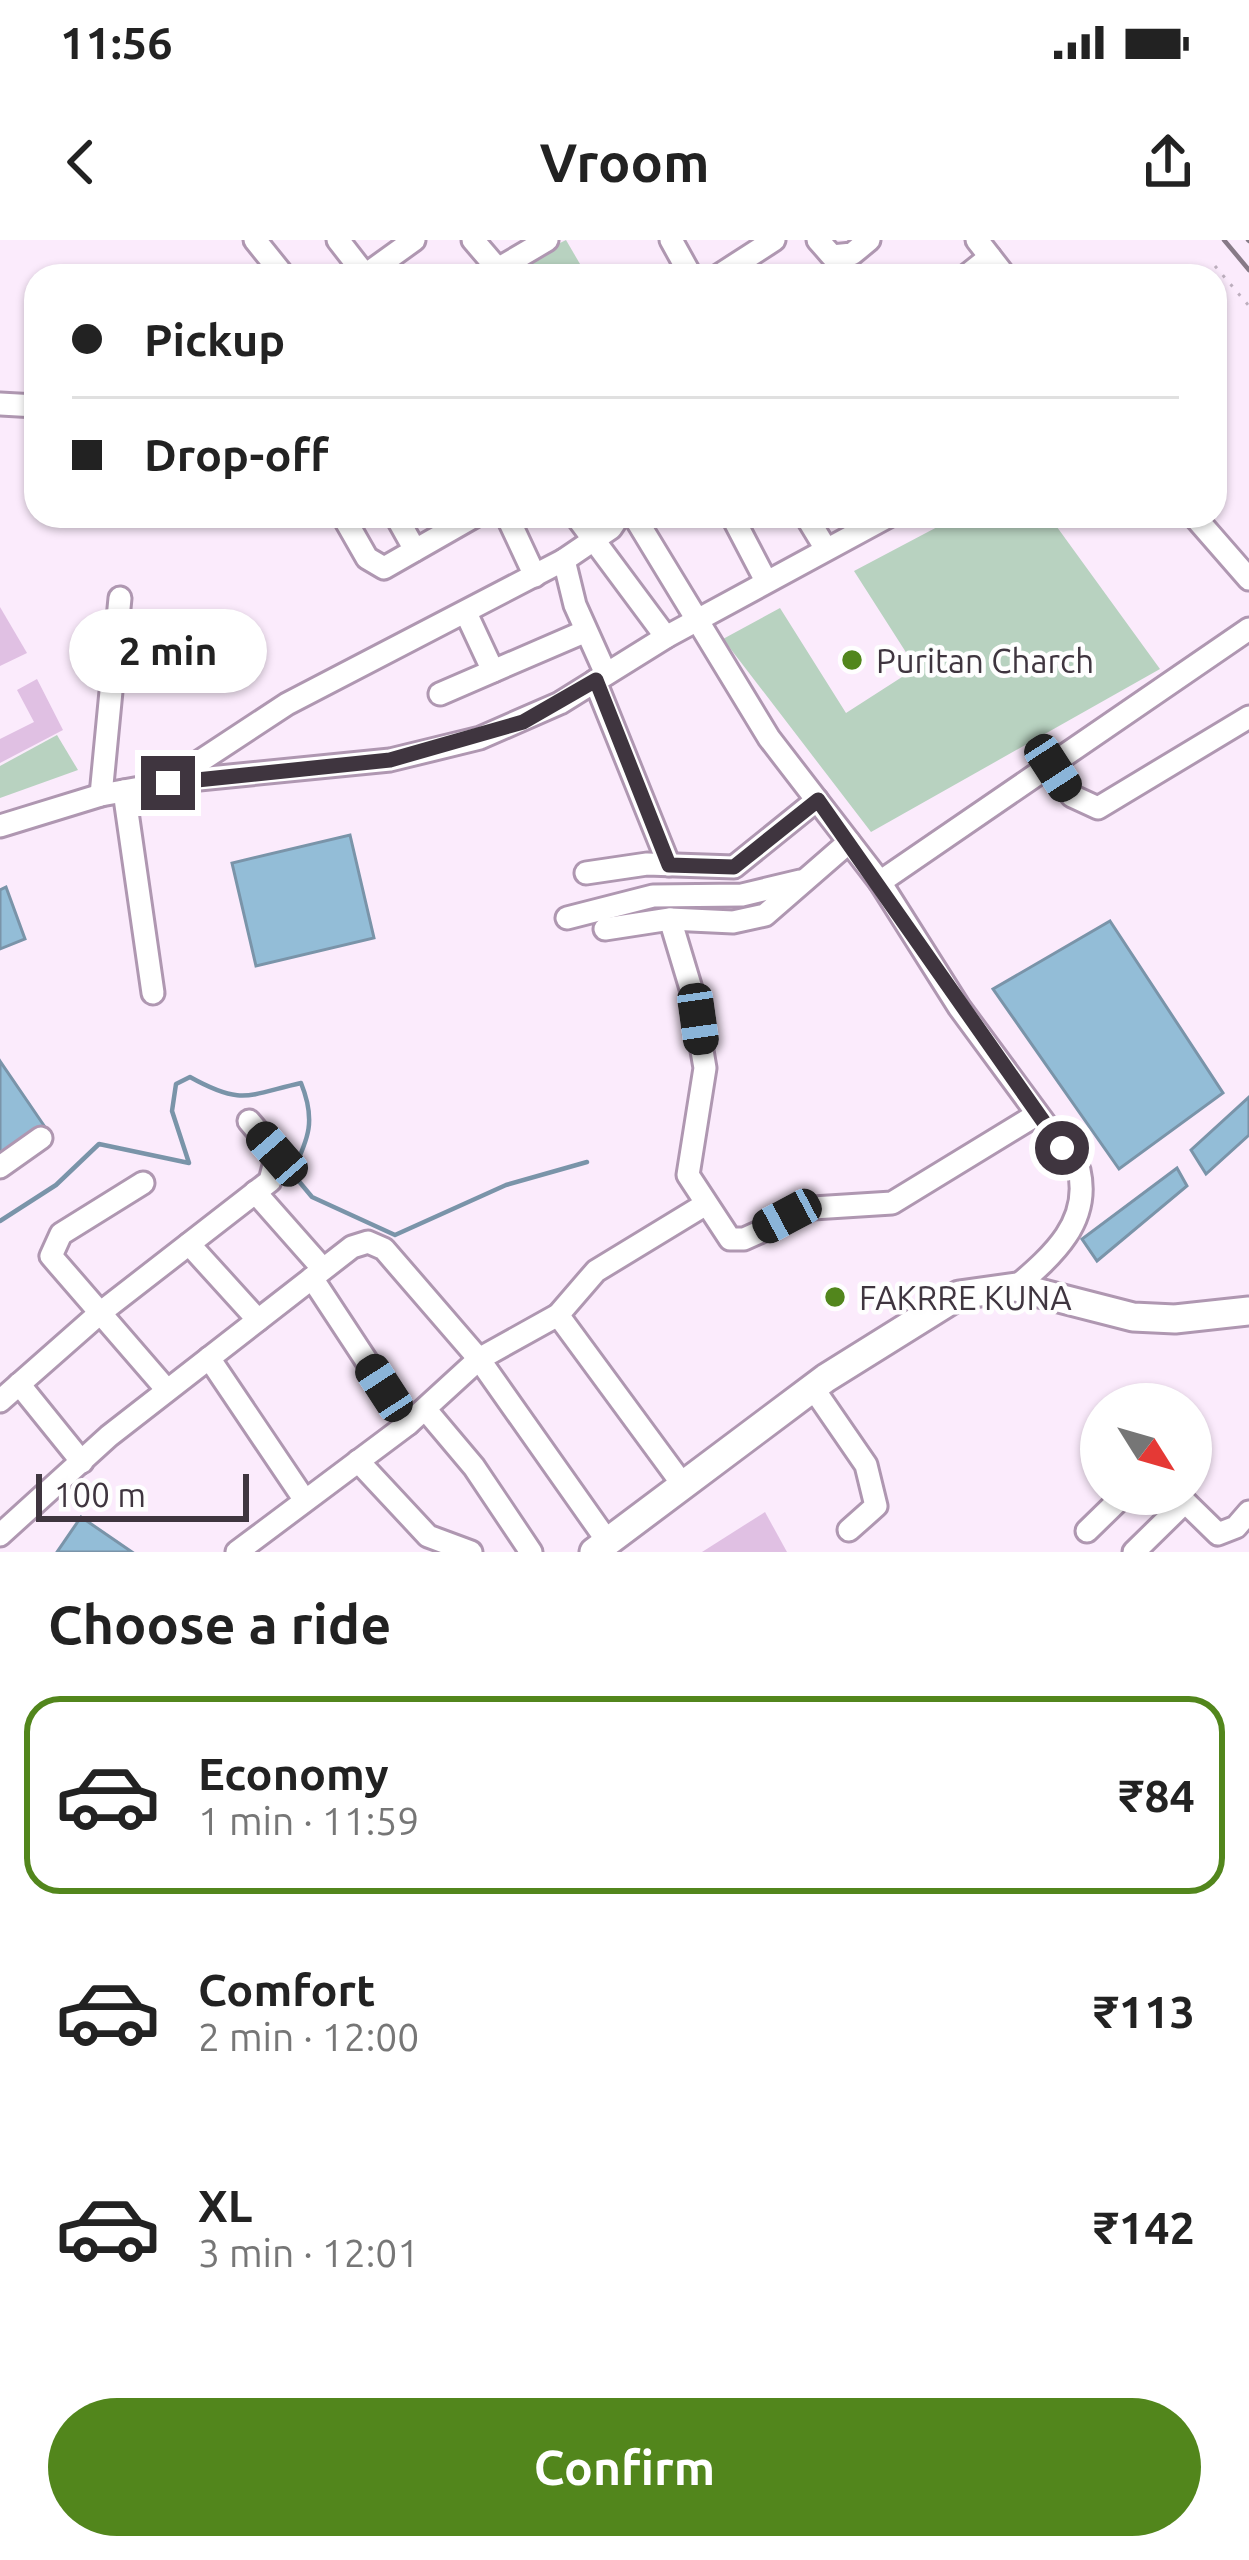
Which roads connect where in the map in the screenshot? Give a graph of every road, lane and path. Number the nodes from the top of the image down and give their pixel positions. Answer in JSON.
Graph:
{"nodes":[{"id":1,"x":255,"y":240,"type":"edge"},
{"id":2,"x":413,"y":240,"type":"edge"},
{"id":3,"x":547,"y":240,"type":"edge"},
{"id":4,"x":818,"y":240,"type":"edge"},
{"id":5,"x":869,"y":240,"type":"edge"},
{"id":6,"x":763,"y":243,"type":"edge"},
{"id":7,"x":274,"y":264,"type":"edge"},
{"id":8,"x":381,"y":264,"type":"edge"},
{"id":9,"x":510,"y":264,"type":"edge"},
{"id":10,"x":734,"y":264,"type":"edge"},
{"id":11,"x":1227,"y":280,"type":"edge"},
{"id":12,"x":1249,"y":306,"type":"edge"},
{"id":13,"x":351,"y":528,"type":"edge"},
{"id":14,"x":402,"y":528,"type":"edge"},
{"id":15,"x":448,"y":528,"type":"edge"},
{"id":16,"x":513,"y":528,"type":"edge"},
{"id":17,"x":587,"y":528,"type":"edge"},
{"id":18,"x":606,"y":528,"type":"edge"},
{"id":19,"x":641,"y":528,"type":"edge"},
{"id":20,"x":743,"y":528,"type":"edge"},
{"id":21,"x":813,"y":528,"type":"edge"},
{"id":22,"x":866,"y":528,"type":"edge"},
{"id":23,"x":1204,"y":528,"type":"edge"},
{"id":24,"x":596,"y":538,"type":"junction"},
{"id":25,"x":826,"y":549,"type":"junction"},
{"id":26,"x":415,"y":550,"type":"junction"},
{"id":27,"x":564,"y":560,"type":"junction"},
{"id":28,"x":535,"y":576,"type":"junction"},
{"id":29,"x":1249,"y":579,"type":"edge"},
{"id":30,"x":766,"y":581,"type":"junction"},
{"id":31,"x":120,"y":598,"type":"dead end"},
{"id":32,"x":466,"y":613,"type":"junction"},
{"id":33,"x":695,"y":621,"type":"junction"},
{"id":34,"x":1249,"y":629,"type":"edge"},
{"id":35,"x":586,"y":631,"type":"junction"},
{"id":36,"x":666,"y":637,"type":"junction"},
{"id":37,"x":493,"y":671,"type":"junction"},
{"id":38,"x":601,"y":677,"type":"junction"},
{"id":39,"x":440,"y":694,"type":"dead end"},
{"id":40,"x":1249,"y":717,"type":"edge"},
{"id":41,"x":1053,"y":768,"type":"junction"},
{"id":42,"x":168,"y":783,"type":"junction"},
{"id":43,"x":112,"y":793,"type":"junction"},
{"id":44,"x":818,"y":800,"type":"junction"},
{"id":45,"x":0,"y":826,"type":"edge"},
{"id":46,"x":849,"y":842,"type":"junction"},
{"id":47,"x":669,"y":865,"type":"junction"},
{"id":48,"x":586,"y":873,"type":"dead end"},
{"id":49,"x":801,"y":881,"type":"junction"},
{"id":50,"x":880,"y":882,"type":"junction"},
{"id":51,"x":567,"y":918,"type":"dead end"},
{"id":52,"x":670,"y":919,"type":"junction"},
{"id":53,"x":605,"y":929,"type":"dead end"},
{"id":54,"x":154,"y":993,"type":"dead end"},
{"id":55,"x":1036,"y":1114,"type":"junction"},
{"id":56,"x":249,"y":1121,"type":"dead end"},
{"id":57,"x":40,"y":1138,"type":"dead end"},
{"id":58,"x":0,"y":1167,"type":"edge"},
{"id":59,"x":143,"y":1183,"type":"dead end"},
{"id":60,"x":256,"y":1192,"type":"junction"},
{"id":61,"x":706,"y":1204,"type":"junction"},
{"id":62,"x":189,"y":1244,"type":"junction"},
{"id":63,"x":318,"y":1274,"type":"junction"},
{"id":64,"x":1016,"y":1287,"type":"junction"},
{"id":65,"x":1249,"y":1311,"type":"edge"},
{"id":66,"x":100,"y":1313,"type":"junction"},
{"id":67,"x":558,"y":1315,"type":"junction"},
{"id":68,"x":258,"y":1320,"type":"junction"},
{"id":69,"x":209,"y":1358,"type":"junction"},
{"id":70,"x":479,"y":1359,"type":"junction"},
{"id":71,"x":19,"y":1384,"type":"junction"},
{"id":72,"x":812,"y":1388,"type":"junction"},
{"id":73,"x":167,"y":1390,"type":"junction"},
{"id":74,"x":0,"y":1401,"type":"edge"},
{"id":75,"x":417,"y":1417,"type":"junction"},
{"id":76,"x":358,"y":1461,"type":"junction"},
{"id":77,"x":82,"y":1462,"type":"junction"},
{"id":78,"x":683,"y":1484,"type":"junction"},
{"id":79,"x":304,"y":1499,"type":"junction"},
{"id":80,"x":1249,"y":1512,"type":"edge"},
{"id":81,"x":1104,"y":1515,"type":"edge"},
{"id":82,"x":1166,"y":1515,"type":"edge"},
{"id":83,"x":1198,"y":1515,"type":"edge"},
{"id":84,"x":849,"y":1530,"type":"dead end"},
{"id":85,"x":1087,"y":1531,"type":"dead end"},
{"id":86,"x":1218,"y":1534,"type":"junction"},
{"id":87,"x":0,"y":1535,"type":"edge"},
{"id":88,"x":601,"y":1547,"type":"edge"},
{"id":89,"x":237,"y":1552,"type":"edge"},
{"id":90,"x":470,"y":1552,"type":"edge"},
{"id":91,"x":531,"y":1552,"type":"edge"},
{"id":92,"x":1134,"y":1552,"type":"edge"},
{"id":93,"x":1235,"y":1552,"type":"edge"}],
"edges":[{"from":1,"to":7,"type":"street"},
{"from":2,"to":8,"type":"street"},
{"from":3,"to":9,"type":"street"},
{"from":4,"to":5,"type":"street"},
{"from":6,"to":10,"type":"street"},
{"from":11,"to":12,"type":"path"},
{"from":13,"to":26,"type":"street"},
{"from":14,"to":26,"type":"street"},
{"from":15,"to":26,"type":"street"},
{"from":16,"to":28,"type":"street"},
{"from":17,"to":24,"type":"street"},
{"from":18,"to":24,"type":"street"},
{"from":19,"to":33,"type":"street"},
{"from":20,"to":30,"type":"street"},
{"from":21,"to":25,"type":"street"},
{"from":22,"to":25,"type":"street"},
{"from":23,"to":29,"type":"street"},
{"from":24,"to":27,"type":"street"},
{"from":24,"to":36,"type":"street"},
{"from":25,"to":30,"type":"street"},
{"from":27,"to":28,"type":"street"},
{"from":27,"to":35,"type":"street"},
{"from":28,"to":32,"type":"street"},
{"from":30,"to":33,"type":"street"},
{"from":31,"to":43,"type":"street"},
{"from":32,"to":37,"type":"street"},
{"from":32,"to":42,"type":"street"},
{"from":33,"to":36,"type":"street"},
{"from":33,"to":44,"type":"street"},
{"from":34,"to":41,"type":"street"},
{"from":35,"to":37,"type":"street"},
{"from":35,"to":38,"type":"street"},
{"from":36,"to":38,"type":"street"},
{"from":37,"to":39,"type":"street"},
{"from":38,"to":42,"type":"street"},
{"from":38,"to":47,"type":"street"},
{"from":40,"to":41,"type":"street"},
{"from":41,"to":50,"type":"street"},
{"from":42,"to":43,"type":"street"},
{"from":43,"to":45,"type":"street"},
{"from":43,"to":54,"type":"street"},
{"from":44,"to":46,"type":"street"},
{"from":44,"to":47,"type":"street"},
{"from":46,"to":49,"type":"street"},
{"from":46,"to":50,"type":"street"},
{"from":47,"to":48,"type":"street"},
{"from":49,"to":51,"type":"street"},
{"from":49,"to":52,"type":"street"},
{"from":50,"to":55,"type":"street"},
{"from":52,"to":53,"type":"street"},
{"from":52,"to":61,"type":"street"},
{"from":55,"to":61,"type":"street"},
{"from":55,"to":64,"type":"street"},
{"from":56,"to":60,"type":"street"},
{"from":57,"to":58,"type":"street"},
{"from":59,"to":66,"type":"street"},
{"from":60,"to":62,"type":"street"},
{"from":60,"to":63,"type":"street"},
{"from":61,"to":67,"type":"street"},
{"from":62,"to":66,"type":"street"},
{"from":62,"to":68,"type":"street"},
{"from":63,"to":68,"type":"street"},
{"from":63,"to":70,"type":"street"},
{"from":63,"to":75,"type":"street"},
{"from":64,"to":65,"type":"main road"},
{"from":64,"to":72,"type":"main road"},
{"from":66,"to":71,"type":"street"},
{"from":66,"to":73,"type":"street"},
{"from":67,"to":70,"type":"street"},
{"from":67,"to":78,"type":"street"},
{"from":68,"to":69,"type":"street"},
{"from":69,"to":73,"type":"street"},
{"from":69,"to":79,"type":"street"},
{"from":70,"to":75,"type":"street"},
{"from":70,"to":88,"type":"street"},
{"from":71,"to":74,"type":"street"},
{"from":71,"to":77,"type":"street"},
{"from":72,"to":78,"type":"main road"},
{"from":72,"to":84,"type":"street"},
{"from":73,"to":77,"type":"street"},
{"from":75,"to":76,"type":"street"},
{"from":75,"to":91,"type":"street"},
{"from":76,"to":79,"type":"street"},
{"from":76,"to":90,"type":"street"},
{"from":77,"to":87,"type":"street"},
{"from":78,"to":88,"type":"main road"},
{"from":79,"to":89,"type":"street"},
{"from":80,"to":86,"type":"street"},
{"from":81,"to":85,"type":"street"},
{"from":82,"to":92,"type":"street"},
{"from":83,"to":86,"type":"street"},
{"from":86,"to":93,"type":"street"}]}
